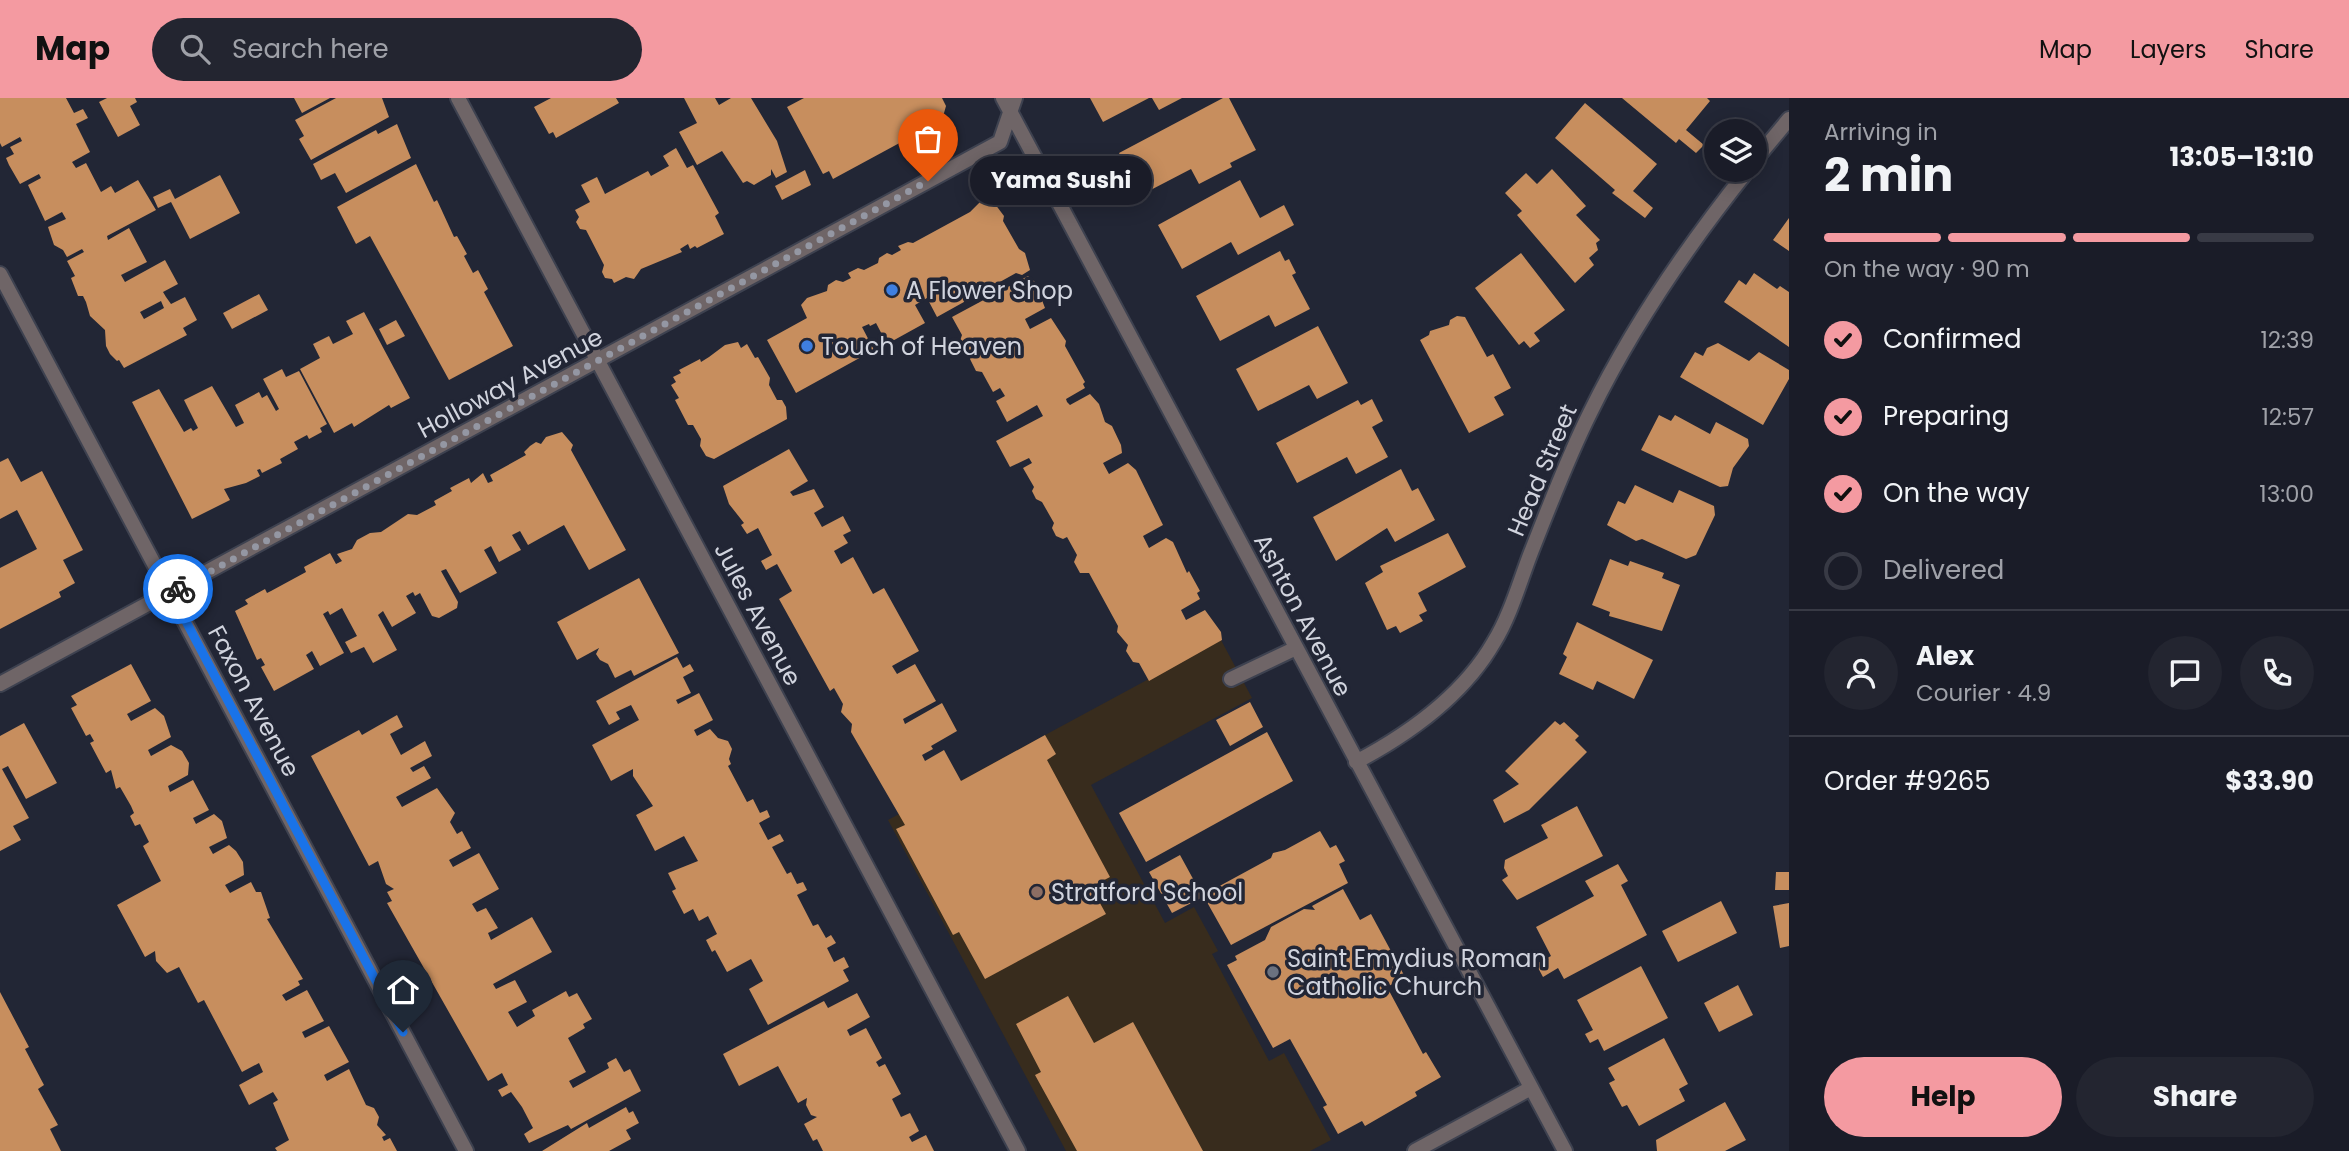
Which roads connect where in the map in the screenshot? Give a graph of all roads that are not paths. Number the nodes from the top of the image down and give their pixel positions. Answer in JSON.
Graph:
{"nodes":[{"id":1,"x":457,"y":98,"type":"edge"},
{"id":2,"x":1003,"y":98,"type":"edge"},
{"id":3,"x":1015,"y":98,"type":"edge"},
{"id":4,"x":1011,"y":113,"type":"junction"},
{"id":5,"x":1789,"y":119,"type":"edge"},
{"id":6,"x":1767,"y":146,"type":"edge"},
{"id":7,"x":1739,"y":182,"type":"edge"},
{"id":8,"x":0,"y":274,"type":"edge"},
{"id":9,"x":598,"y":361,"type":"junction"},
{"id":10,"x":171,"y":593,"type":"junction"},
{"id":11,"x":1294,"y":649,"type":"junction"},
{"id":12,"x":1231,"y":679,"type":"dead end"},
{"id":13,"x":0,"y":684,"type":"edge"},
{"id":14,"x":1356,"y":762,"type":"junction"},
{"id":15,"x":1531,"y":1088,"type":"junction"},
{"id":16,"x":466,"y":1151,"type":"edge"},
{"id":17,"x":1018,"y":1151,"type":"edge"},
{"id":18,"x":1415,"y":1151,"type":"edge"},
{"id":19,"x":1565,"y":1151,"type":"edge"}],
"edges":[{"from":1,"to":9,"type":"street","name":"Jules Avenue"},
{"from":2,"to":4,"type":"street","name":"Ashton Avenue"},
{"from":3,"to":4,"type":"street","name":"Holloway Avenue"},
{"from":4,"to":9,"type":"street","name":"Holloway Avenue"},
{"from":4,"to":11,"type":"street","name":"Ashton Avenue"},
{"from":5,"to":6,"type":"street"},
{"from":7,"to":14,"type":"street","name":"Head Street"},
{"from":8,"to":10,"type":"street","name":"Faxon Avenue"},
{"from":9,"to":10,"type":"street","name":"Holloway Avenue"},
{"from":9,"to":17,"type":"street","name":"Jules Avenue"},
{"from":10,"to":13,"type":"street","name":"Holloway Avenue"},
{"from":10,"to":16,"type":"street","name":"Faxon Avenue"},
{"from":11,"to":12,"type":"street"},
{"from":11,"to":14,"type":"street","name":"Ashton Avenue"},
{"from":14,"to":15,"type":"street","name":"Ashton Avenue"},
{"from":15,"to":18,"type":"street"},
{"from":15,"to":19,"type":"street","name":"Ashton Avenue"}]}
